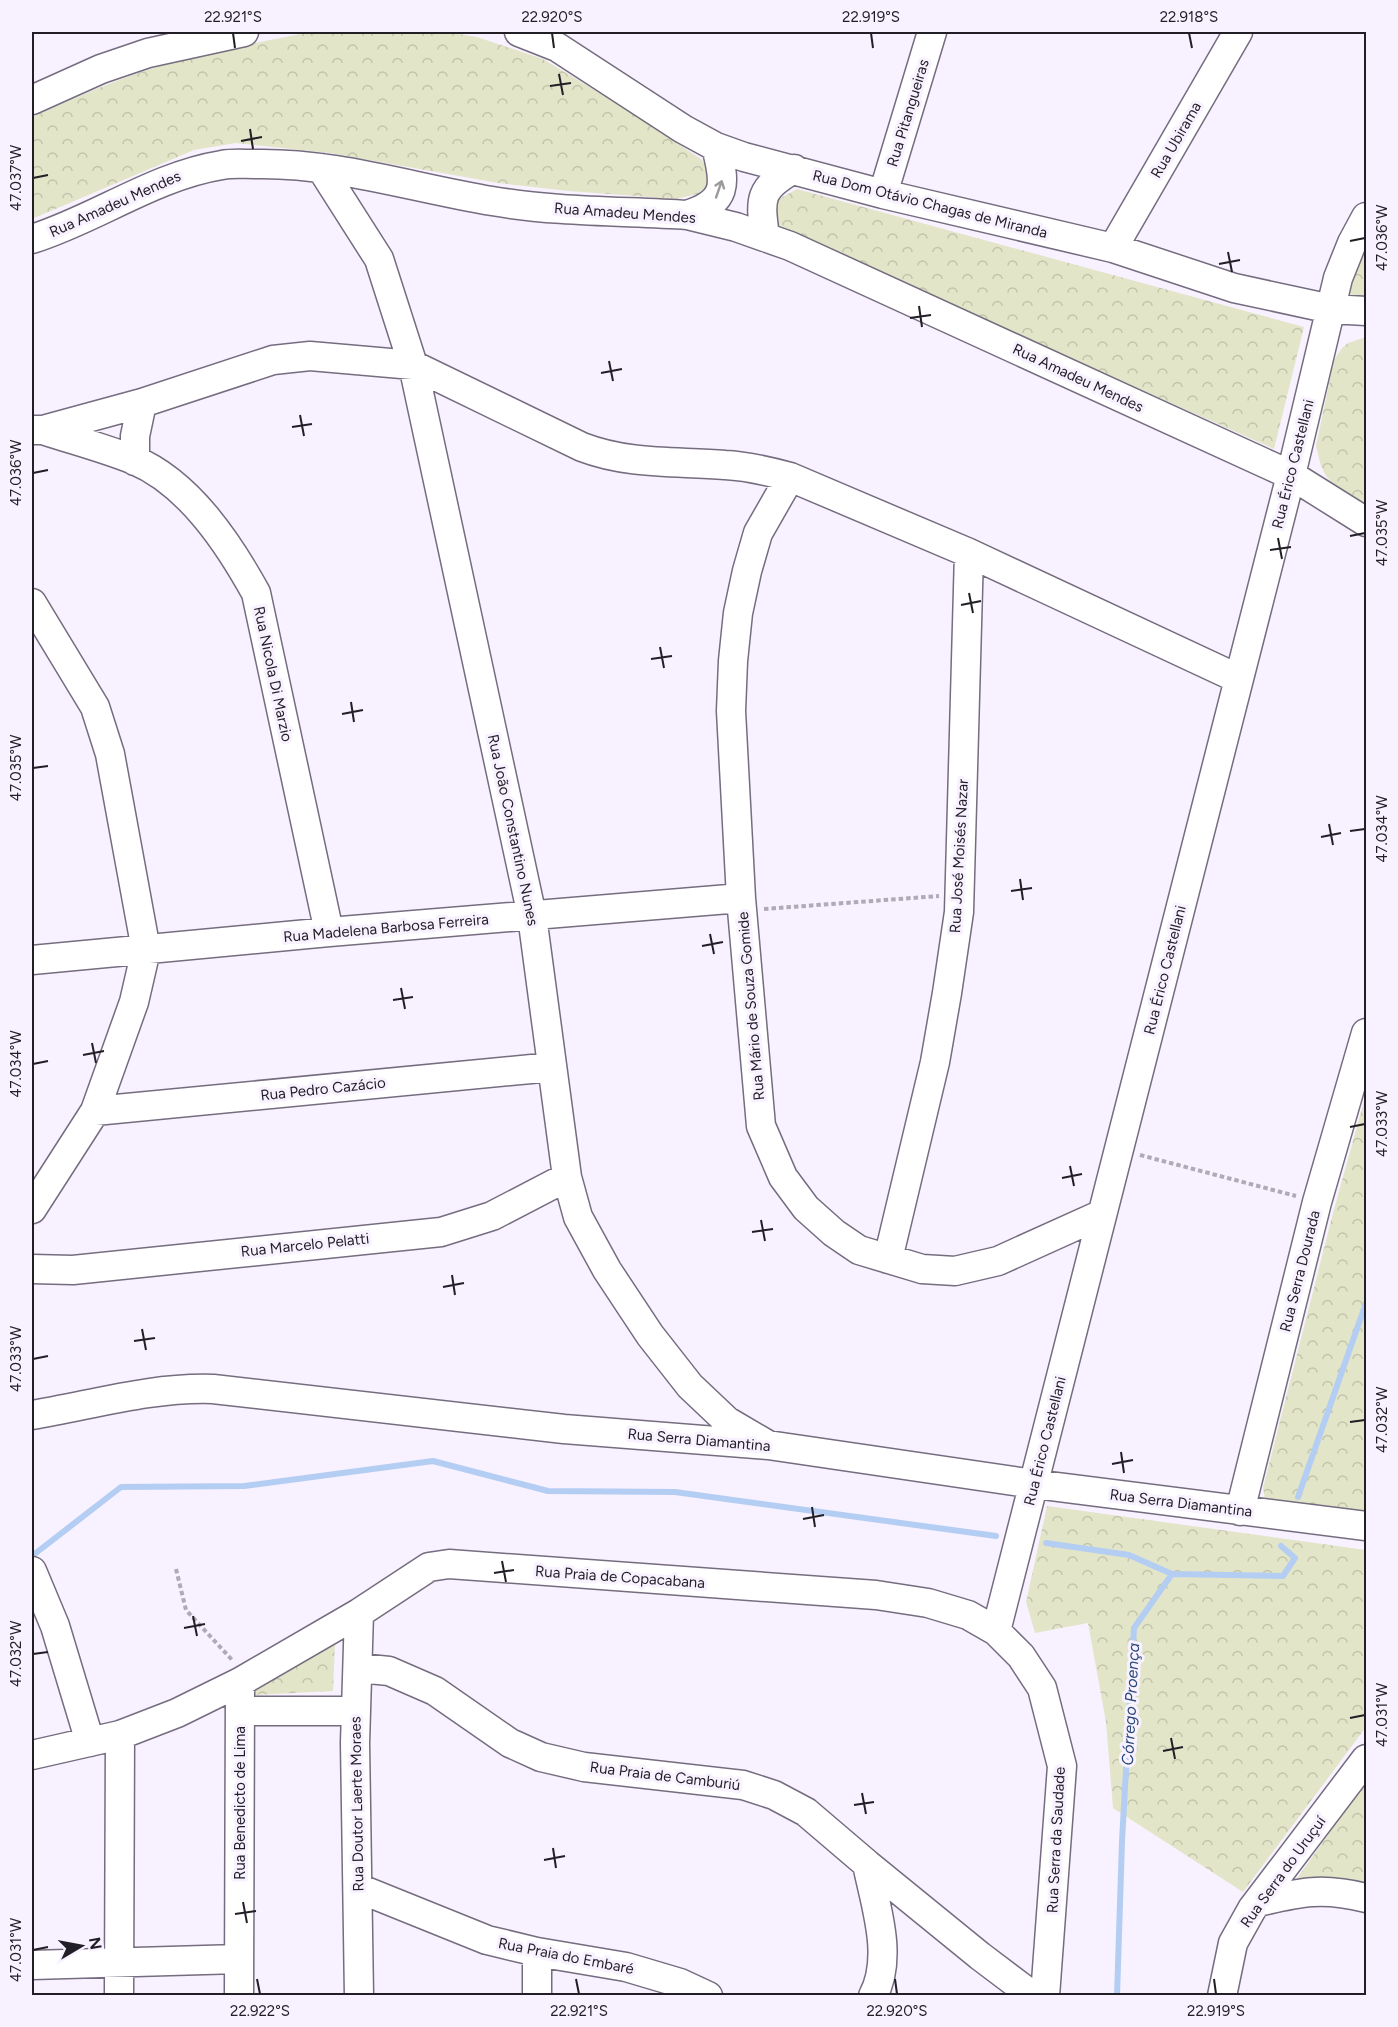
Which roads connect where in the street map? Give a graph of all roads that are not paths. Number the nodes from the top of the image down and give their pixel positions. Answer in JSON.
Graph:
{"nodes":[{"id":1,"x":244,"y":32,"type":"edge"},
{"id":2,"x":519,"y":32,"type":"edge"},
{"id":3,"x":932,"y":32,"type":"edge"},
{"id":4,"x":1238,"y":32,"type":"edge"},
{"id":5,"x":32,"y":100,"type":"edge"},
{"id":6,"x":716,"y":147,"type":"junction"},
{"id":7,"x":321,"y":168,"type":"junction"},
{"id":8,"x":794,"y":170,"type":"junction"},
{"id":9,"x":883,"y":194,"type":"junction"},
{"id":10,"x":687,"y":215,"type":"junction"},
{"id":11,"x":1366,"y":217,"type":"edge"},
{"id":12,"x":765,"y":237,"type":"junction"},
{"id":13,"x":32,"y":239,"type":"edge"},
{"id":14,"x":1113,"y":248,"type":"junction"},
{"id":15,"x":1331,"y":309,"type":"junction"},
{"id":16,"x":1366,"y":311,"type":"edge"},
{"id":17,"x":414,"y":365,"type":"junction"},
{"id":18,"x":142,"y":402,"type":"junction"},
{"id":19,"x":37,"y":430,"type":"edge"},
{"id":20,"x":135,"y":461,"type":"junction"},
{"id":21,"x":1291,"y":475,"type":"junction"},
{"id":22,"x":790,"y":477,"type":"junction"},
{"id":23,"x":1366,"y":522,"type":"edge"},
{"id":24,"x":969,"y":553,"type":"junction"},
{"id":25,"x":32,"y":603,"type":"edge"},
{"id":26,"x":1239,"y":679,"type":"junction"},
{"id":27,"x":742,"y":904,"type":"junction"},
{"id":28,"x":532,"y":916,"type":"junction"},
{"id":29,"x":329,"y":932,"type":"junction"},
{"id":30,"x":146,"y":950,"type":"junction"},
{"id":31,"x":32,"y":960,"type":"edge"},
{"id":32,"x":1366,"y":1033,"type":"edge"},
{"id":33,"x":552,"y":1067,"type":"junction"},
{"id":34,"x":95,"y":1111,"type":"junction"},
{"id":35,"x":567,"y":1177,"type":"junction"},
{"id":36,"x":32,"y":1209,"type":"edge"},
{"id":37,"x":1102,"y":1214,"type":"junction"},
{"id":38,"x":888,"y":1259,"type":"junction"},
{"id":39,"x":32,"y":1269,"type":"edge"},
{"id":40,"x":32,"y":1415,"type":"edge"},
{"id":41,"x":768,"y":1445,"type":"junction"},
{"id":42,"x":1034,"y":1484,"type":"junction"},
{"id":43,"x":1240,"y":1511,"type":"junction"},
{"id":44,"x":1366,"y":1526,"type":"edge"},
{"id":45,"x":32,"y":1571,"type":"edge"},
{"id":46,"x":359,"y":1613,"type":"junction"},
{"id":47,"x":996,"y":1630,"type":"junction"},
{"id":48,"x":359,"y":1668,"type":"junction"},
{"id":49,"x":240,"y":1682,"type":"junction"},
{"id":50,"x":240,"y":1711,"type":"junction"},
{"id":51,"x":355,"y":1711,"type":"junction"},
{"id":52,"x":120,"y":1735,"type":"junction"},
{"id":53,"x":90,"y":1742,"type":"junction"},
{"id":54,"x":32,"y":1755,"type":"edge"},
{"id":55,"x":1366,"y":1759,"type":"edge"},
{"id":56,"x":867,"y":1864,"type":"junction"},
{"id":57,"x":358,"y":1888,"type":"junction"},
{"id":58,"x":1366,"y":1898,"type":"edge"},
{"id":59,"x":1258,"y":1902,"type":"junction"},
{"id":60,"x":537,"y":1952,"type":"junction"},
{"id":61,"x":240,"y":1959,"type":"junction"},
{"id":62,"x":119,"y":1963,"type":"junction"},
{"id":63,"x":32,"y":1965,"type":"edge"},
{"id":64,"x":119,"y":1995,"type":"edge"},
{"id":65,"x":239,"y":1995,"type":"edge"},
{"id":66,"x":359,"y":1995,"type":"edge"},
{"id":67,"x":537,"y":1995,"type":"edge"},
{"id":68,"x":708,"y":1995,"type":"edge"},
{"id":69,"x":873,"y":1995,"type":"edge"},
{"id":70,"x":1033,"y":1995,"type":"edge"},
{"id":71,"x":1045,"y":1995,"type":"edge"},
{"id":72,"x":1222,"y":1995,"type":"edge"}],
"edges":[{"from":1,"to":5,"type":"street"},
{"from":2,"to":6,"type":"street","name":"Rua Dom Otávio Chagas de Miranda"},
{"from":3,"to":9,"type":"street","name":"Rua Pitangueiras"},
{"from":4,"to":14,"type":"street","name":"Rua Ubirama"},
{"from":6,"to":8,"type":"street","name":"Rua Dom Otávio Chagas de Miranda"},
{"from":10,"to":6,"type":"street","one_way":true},
{"from":7,"to":10,"type":"street","name":"Rua Amadeu Mendes"},
{"from":7,"to":13,"type":"street","name":"Rua Amadeu Mendes"},
{"from":7,"to":17,"type":"street","name":"Rua João Constantino Nunes"},
{"from":8,"to":9,"type":"street","name":"Rua Dom Otávio Chagas de Miranda"},
{"from":8,"to":12,"type":"street"},
{"from":9,"to":14,"type":"street","name":"Rua Dom Otávio Chagas de Miranda"},
{"from":10,"to":12,"type":"street","name":"Rua Amadeu Mendes"},
{"from":11,"to":15,"type":"street"},
{"from":12,"to":21,"type":"street","name":"Rua Amadeu Mendes"},
{"from":14,"to":15,"type":"street","name":"Rua Dom Otávio Chagas de Miranda"},
{"from":15,"to":16,"type":"street","name":"Rua Dom Otávio Chagas de Miranda"},
{"from":15,"to":21,"type":"street","name":"Rua Érico Castellani"},
{"from":17,"to":18,"type":"street"},
{"from":17,"to":22,"type":"street"},
{"from":17,"to":28,"type":"street","name":"Rua João Constantino Nunes"},
{"from":18,"to":19,"type":"street"},
{"from":18,"to":20,"type":"street"},
{"from":19,"to":20,"type":"street","name":"Rua Nicola Di Marzio"},
{"from":20,"to":29,"type":"street","name":"Rua Nicola Di Marzio"},
{"from":21,"to":23,"type":"street"},
{"from":21,"to":26,"type":"street","name":"Rua Érico Castellani"},
{"from":22,"to":24,"type":"street"},
{"from":22,"to":27,"type":"street","name":"Rua Mário de Souza Gomide"},
{"from":24,"to":26,"type":"street"},
{"from":24,"to":38,"type":"street","name":"Rua José Moisés Nazar"},
{"from":25,"to":30,"type":"street"},
{"from":26,"to":37,"type":"street","name":"Rua Érico Castellani"},
{"from":27,"to":28,"type":"street","name":"Rua Madelena Barbosa Ferreira"},
{"from":27,"to":38,"type":"street","name":"Rua Mário de Souza Gomide"},
{"from":28,"to":29,"type":"street","name":"Rua Madelena Barbosa Ferreira"},
{"from":28,"to":33,"type":"street","name":"Rua João Constantino Nunes"},
{"from":29,"to":30,"type":"street","name":"Rua Madelena Barbosa Ferreira"},
{"from":30,"to":31,"type":"street","name":"Rua Madelena Barbosa Ferreira"},
{"from":30,"to":34,"type":"street"},
{"from":32,"to":43,"type":"street","name":"Rua Serra Dourada"},
{"from":33,"to":34,"type":"street","name":"Rua Pedro Cazácio"},
{"from":33,"to":35,"type":"street","name":"Rua João Constantino Nunes"},
{"from":34,"to":36,"type":"street"},
{"from":35,"to":39,"type":"street","name":"Rua Marcelo Pelatti"},
{"from":35,"to":41,"type":"street","name":"Rua João Constantino Nunes"},
{"from":37,"to":38,"type":"street","name":"Rua Mário de Souza Gomide"},
{"from":37,"to":42,"type":"street","name":"Rua Érico Castellani"},
{"from":40,"to":41,"type":"street","name":"Rua Serra Diamantina"},
{"from":41,"to":42,"type":"street","name":"Rua Serra Diamantina"},
{"from":42,"to":43,"type":"street","name":"Rua Serra Diamantina"},
{"from":42,"to":47,"type":"street","name":"Rua Érico Castellani"},
{"from":43,"to":44,"type":"street","name":"Rua Serra Diamantina"},
{"from":45,"to":53,"type":"street"},
{"from":46,"to":47,"type":"street","name":"Rua Praia de Copacabana"},
{"from":46,"to":48,"type":"street","name":"Rua Doutor Laerte Moraes"},
{"from":46,"to":49,"type":"street","name":"Rua Praia de Copacabana"},
{"from":47,"to":71,"type":"street","name":"Rua Serra da Saudade"},
{"from":48,"to":51,"type":"street","name":"Rua Doutor Laerte Moraes"},
{"from":48,"to":56,"type":"street","name":"Rua Praia de Camburiú"},
{"from":49,"to":50,"type":"street","name":"Rua Benedicto de Lima"},
{"from":49,"to":52,"type":"street","name":"Rua Praia de Copacabana"},
{"from":50,"to":51,"type":"street"},
{"from":50,"to":61,"type":"street","name":"Rua Benedicto de Lima"},
{"from":51,"to":57,"type":"street","name":"Rua Doutor Laerte Moraes"},
{"from":52,"to":53,"type":"street","name":"Rua Praia de Copacabana"},
{"from":52,"to":62,"type":"street"},
{"from":53,"to":54,"type":"street","name":"Rua Praia de Copacabana"},
{"from":55,"to":59,"type":"street","name":"Rua Serra do Uruçuí"},
{"from":56,"to":69,"type":"street"},
{"from":56,"to":70,"type":"street","name":"Rua Praia de Camburiú"},
{"from":57,"to":60,"type":"street","name":"Rua Praia do Embaré"},
{"from":57,"to":66,"type":"street","name":"Rua Doutor Laerte Moraes"},
{"from":58,"to":59,"type":"street"},
{"from":59,"to":72,"type":"street","name":"Rua Serra do Uruçuí"},
{"from":60,"to":67,"type":"street"},
{"from":60,"to":68,"type":"street","name":"Rua Praia do Embaré"},
{"from":61,"to":62,"type":"street"},
{"from":61,"to":65,"type":"street","name":"Rua Benedicto de Lima"},
{"from":62,"to":63,"type":"street"},
{"from":62,"to":64,"type":"street"}]}
